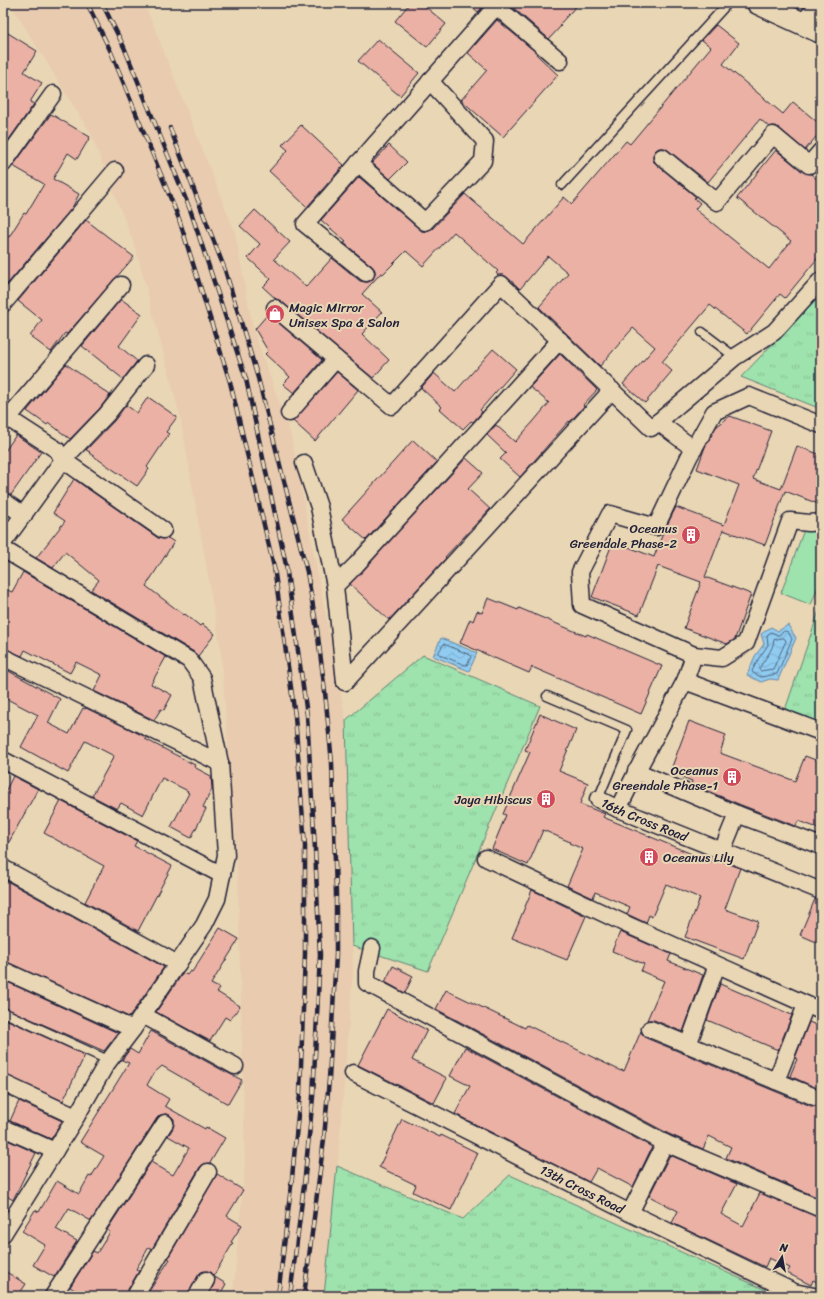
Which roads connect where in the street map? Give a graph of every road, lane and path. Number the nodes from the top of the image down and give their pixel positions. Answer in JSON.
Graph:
{"nodes":[{"id":1,"x":728,"y":3,"type":"edge"},
{"id":2,"x":758,"y":3,"type":"edge"},
{"id":3,"x":820,"y":3,"type":"edge"},
{"id":4,"x":497,"y":4,"type":"edge"},
{"id":5,"x":802,"y":23,"type":"junction"},
{"id":6,"x":821,"y":32,"type":"edge"},
{"id":7,"x":560,"y":61,"type":"dead end"},
{"id":8,"x":430,"y":81,"type":"junction"},
{"id":9,"x":53,"y":94,"type":"dead end"},
{"id":10,"x":821,"y":151,"type":"edge"},
{"id":11,"x":662,"y":156,"type":"dead end"},
{"id":12,"x":358,"y":163,"type":"junction"},
{"id":13,"x":3,"y":164,"type":"edge"},
{"id":14,"x":115,"y":171,"type":"dead end"},
{"id":15,"x":562,"y":185,"type":"dead end"},
{"id":16,"x":366,"y":273,"type":"dead end"},
{"id":17,"x":821,"y":280,"type":"edge"},
{"id":18,"x":121,"y":285,"type":"dead end"},
{"id":19,"x":3,"y":304,"type":"edge"},
{"id":20,"x":275,"y":308,"type":"dead end"},
{"id":21,"x":702,"y":332,"type":"dead end"},
{"id":22,"x":560,"y":340,"type":"junction"},
{"id":23,"x":735,"y":358,"type":"junction"},
{"id":24,"x":336,"y":359,"type":"junction"},
{"id":25,"x":146,"y":365,"type":"dead end"},
{"id":26,"x":612,"y":390,"type":"junction"},
{"id":27,"x":289,"y":413,"type":"dead end"},
{"id":28,"x":6,"y":416,"type":"edge"},
{"id":29,"x":658,"y":422,"type":"junction"},
{"id":30,"x":821,"y":425,"type":"edge"},
{"id":31,"x":694,"y":449,"type":"junction"},
{"id":32,"x":63,"y":460,"type":"junction"},
{"id":33,"x":304,"y":463,"type":"dead end"},
{"id":34,"x":3,"y":500,"type":"edge"},
{"id":35,"x":24,"y":515,"type":"junction"},
{"id":36,"x":821,"y":522,"type":"edge"},
{"id":37,"x":163,"y":530,"type":"dead end"},
{"id":38,"x":3,"y":543,"type":"edge"},
{"id":39,"x":3,"y":549,"type":"edge"},
{"id":40,"x":335,"y":586,"type":"junction"},
{"id":41,"x":694,"y":655,"type":"junction"},
{"id":42,"x":3,"y":657,"type":"edge"},
{"id":43,"x":685,"y":681,"type":"junction"},
{"id":44,"x":547,"y":696,"type":"dead end"},
{"id":45,"x":821,"y":732,"type":"edge"},
{"id":46,"x":3,"y":760,"type":"edge"},
{"id":47,"x":220,"y":763,"type":"junction"},
{"id":48,"x":636,"y":771,"type":"junction"},
{"id":49,"x":598,"y":799,"type":"joint"},
{"id":50,"x":618,"y":809,"type":"junction"},
{"id":51,"x":737,"y":814,"type":"junction"},
{"id":52,"x":821,"y":846,"type":"edge"},
{"id":53,"x":722,"y":851,"type":"junction"},
{"id":54,"x":486,"y":858,"type":"dead end"},
{"id":55,"x":3,"y":868,"type":"edge"},
{"id":56,"x":222,"y":875,"type":"junction"},
{"id":57,"x":821,"y":891,"type":"edge"},
{"id":58,"x":372,"y":948,"type":"dead end"},
{"id":59,"x":178,"y":964,"type":"junction"},
{"id":60,"x":717,"y":965,"type":"junction"},
{"id":61,"x":3,"y":970,"type":"edge"},
{"id":62,"x":806,"y":1005,"type":"junction"},
{"id":63,"x":821,"y":1011,"type":"edge"},
{"id":64,"x":3,"y":1012,"type":"edge"},
{"id":65,"x":143,"y":1015,"type":"junction"},
{"id":66,"x":133,"y":1029,"type":"junction"},
{"id":67,"x":650,"y":1029,"type":"dead end"},
{"id":68,"x":688,"y":1045,"type":"junction"},
{"id":69,"x":110,"y":1061,"type":"junction"},
{"id":70,"x":235,"y":1066,"type":"dead end"},
{"id":71,"x":353,"y":1073,"type":"dead end"},
{"id":72,"x":776,"y":1081,"type":"junction"},
{"id":73,"x":3,"y":1083,"type":"edge"},
{"id":74,"x":815,"y":1097,"type":"dead end"},
{"id":75,"x":76,"y":1117,"type":"junction"},
{"id":76,"x":165,"y":1123,"type":"dead end"},
{"id":77,"x":3,"y":1128,"type":"edge"},
{"id":78,"x":665,"y":1143,"type":"junction"},
{"id":79,"x":55,"y":1151,"type":"junction"},
{"id":80,"x":208,"y":1172,"type":"dead end"},
{"id":81,"x":821,"y":1209,"type":"edge"},
{"id":82,"x":9,"y":1212,"type":"edge"},
{"id":83,"x":630,"y":1213,"type":"junction"},
{"id":84,"x":3,"y":1234,"type":"edge"},
{"id":85,"x":206,"y":1280,"type":"dead end"},
{"id":86,"x":52,"y":1296,"type":"edge"},
{"id":87,"x":135,"y":1296,"type":"edge"},
{"id":88,"x":197,"y":1296,"type":"edge"},
{"id":89,"x":814,"y":1296,"type":"edge"}],
"edges":[{"from":1,"to":15,"type":"lane"},
{"from":2,"to":5,"type":"street"},
{"from":3,"to":5,"type":"street"},
{"from":4,"to":7,"type":"street"},
{"from":4,"to":8,"type":"street"},
{"from":5,"to":6,"type":"street"},
{"from":8,"to":12,"type":"street"},
{"from":8,"to":12,"type":"street"},
{"from":9,"to":13,"type":"street"},
{"from":10,"to":11,"type":"street"},
{"from":12,"to":16,"type":"street"},
{"from":14,"to":19,"type":"street"},
{"from":17,"to":23,"type":"street"},
{"from":18,"to":28,"type":"street"},
{"from":20,"to":24,"type":"street"},
{"from":21,"to":23,"type":"lane"},
{"from":22,"to":24,"type":"street"},
{"from":22,"to":26,"type":"street"},
{"from":22,"to":40,"type":"street"},
{"from":23,"to":29,"type":"street"},
{"from":24,"to":27,"type":"street"},
{"from":25,"to":32,"type":"street"},
{"from":26,"to":29,"type":"street"},
{"from":26,"to":40,"type":"street"},
{"from":28,"to":32,"type":"street"},
{"from":29,"to":31,"type":"street"},
{"from":30,"to":31,"type":"street"},
{"from":31,"to":41,"type":"street"},
{"from":32,"to":35,"type":"street"},
{"from":32,"to":37,"type":"street"},
{"from":33,"to":40,"type":"street"},
{"from":34,"to":35,"type":"street"},
{"from":35,"to":38,"type":"street"},
{"from":36,"to":41,"type":"street"},
{"from":39,"to":47,"type":"street"},
{"from":41,"to":43,"type":"street"},
{"from":42,"to":47,"type":"street"},
{"from":43,"to":45,"type":"street"},
{"from":43,"to":48,"type":"street"},
{"from":44,"to":49,"type":"lane","name":"16th Cross Road"},
{"from":46,"to":56,"type":"street"},
{"from":47,"to":56,"type":"street"},
{"from":48,"to":50,"type":"street"},
{"from":48,"to":51,"type":"street"},
{"from":49,"to":50,"type":"street","name":"16th Cross Road"},
{"from":50,"to":53,"type":"street","name":"16th Cross Road"},
{"from":51,"to":52,"type":"street"},
{"from":51,"to":53,"type":"street"},
{"from":53,"to":57,"type":"street","name":"16th Cross Road"},
{"from":54,"to":60,"type":"street"},
{"from":55,"to":59,"type":"street"},
{"from":56,"to":59,"type":"street"},
{"from":58,"to":78,"type":"street"},
{"from":59,"to":65,"type":"street"},
{"from":60,"to":62,"type":"street"},
{"from":60,"to":68,"type":"street"},
{"from":61,"to":66,"type":"street"},
{"from":62,"to":63,"type":"street"},
{"from":62,"to":72,"type":"street"},
{"from":64,"to":69,"type":"lane"},
{"from":65,"to":66,"type":"street"},
{"from":65,"to":70,"type":"street"},
{"from":66,"to":69,"type":"street"},
{"from":67,"to":68,"type":"street"},
{"from":68,"to":72,"type":"street"},
{"from":69,"to":75,"type":"street"},
{"from":71,"to":83,"type":"street","name":"13th Cross Road"},
{"from":72,"to":74,"type":"street"},
{"from":73,"to":75,"type":"street"},
{"from":75,"to":79,"type":"street"},
{"from":76,"to":86,"type":"street"},
{"from":77,"to":79,"type":"street"},
{"from":78,"to":81,"type":"street"},
{"from":78,"to":83,"type":"street"},
{"from":79,"to":82,"type":"street"},
{"from":80,"to":87,"type":"street"},
{"from":82,"to":84,"type":"street"},
{"from":83,"to":89,"type":"street","name":"13th Cross Road"},
{"from":85,"to":88,"type":"street"}]}
